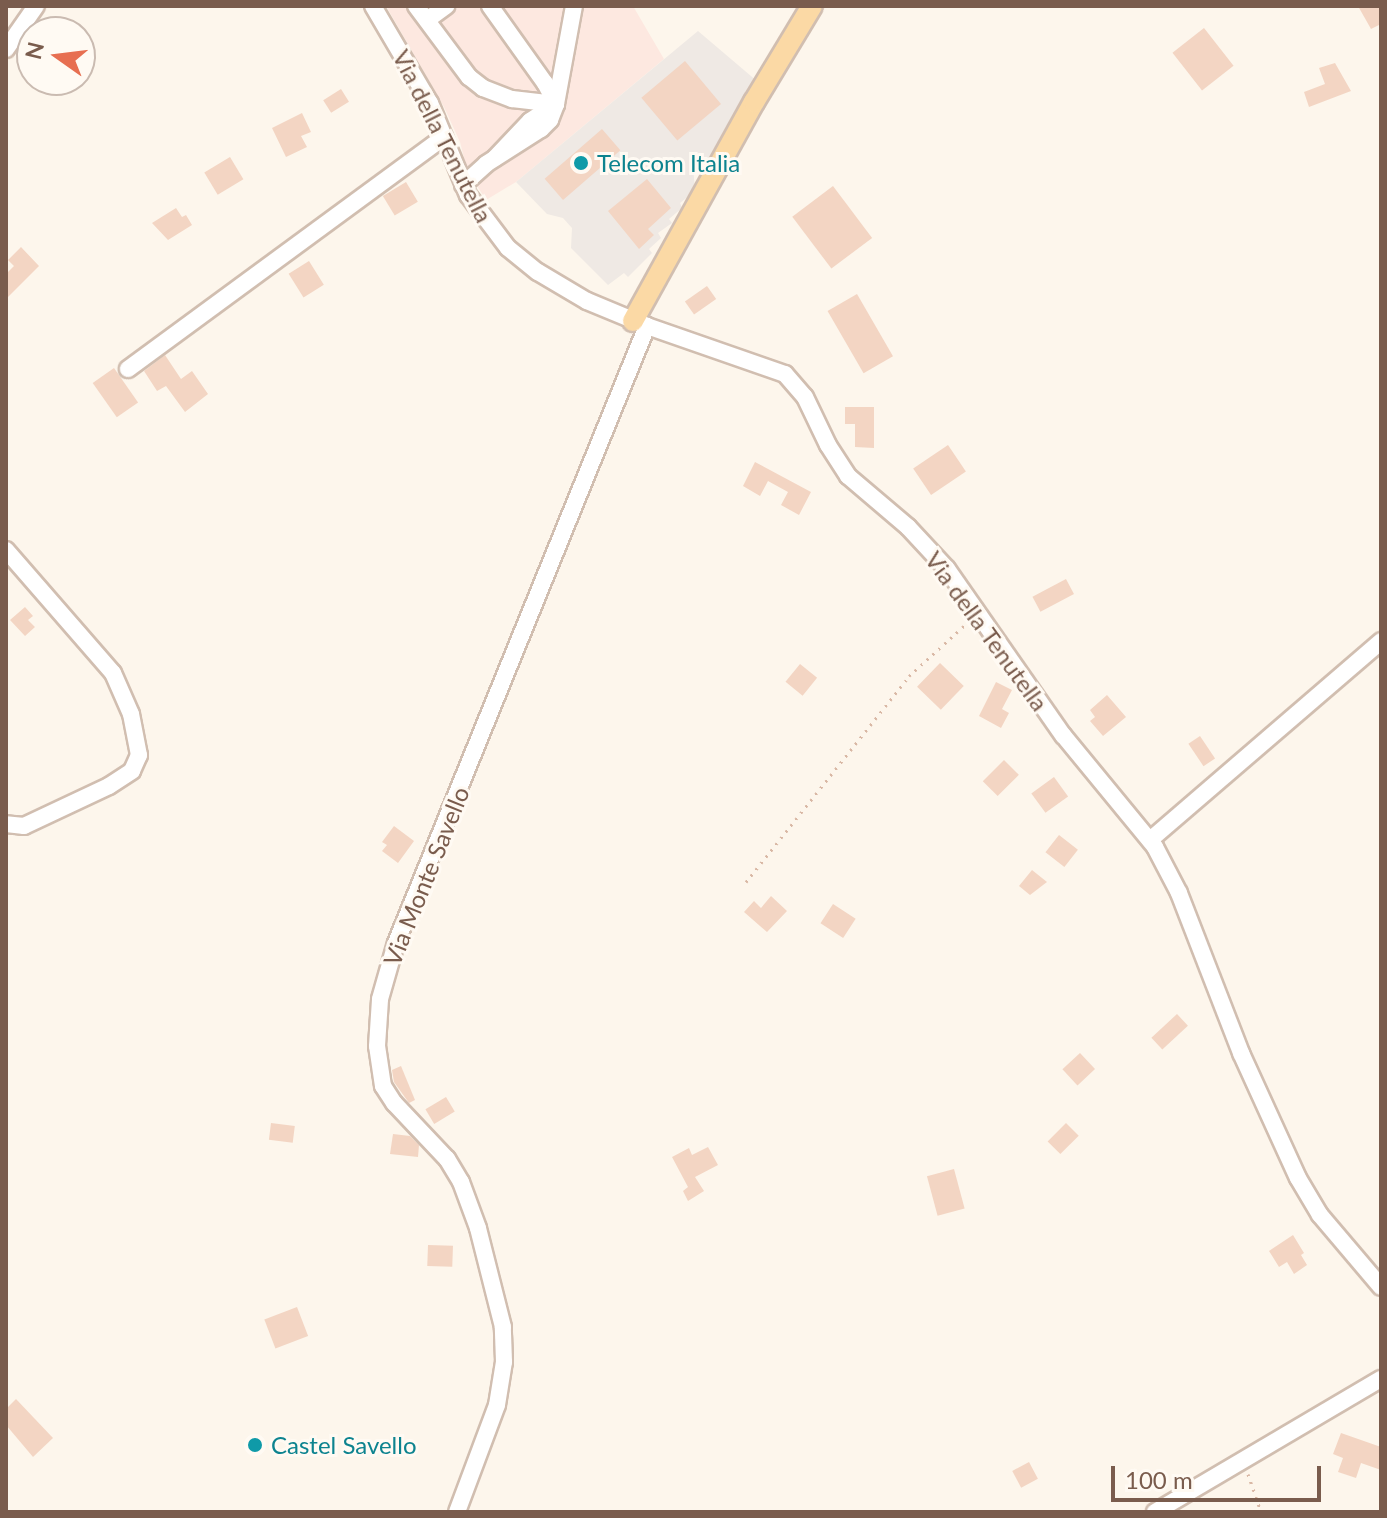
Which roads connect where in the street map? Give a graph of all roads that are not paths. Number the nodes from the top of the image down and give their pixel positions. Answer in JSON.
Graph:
{"nodes":[{"id":1,"x":36,"y":6,"type":"edge"},
{"id":2,"x":373,"y":6,"type":"edge"},
{"id":3,"x":416,"y":6,"type":"edge"},
{"id":4,"x":446,"y":6,"type":"edge"},
{"id":5,"x":490,"y":6,"type":"edge"},
{"id":6,"x":574,"y":6,"type":"edge"},
{"id":7,"x":812,"y":6,"type":"edge"},
{"id":8,"x":427,"y":20,"type":"junction"},
{"id":9,"x":7,"y":46,"type":"edge"},
{"id":10,"x":556,"y":104,"type":"junction"},
{"id":11,"x":444,"y":137,"type":"junction"},
{"id":12,"x":467,"y":181,"type":"junction"},
{"id":13,"x":640,"y":324,"type":"junction"},
{"id":14,"x":128,"y":369,"type":"dead end"},
{"id":15,"x":6,"y":550,"type":"edge"},
{"id":16,"x":1381,"y":641,"type":"edge"},
{"id":17,"x":6,"y":824,"type":"edge"},
{"id":18,"x":1150,"y":840,"type":"junction"},
{"id":19,"x":1381,"y":1287,"type":"edge"},
{"id":20,"x":1381,"y":1379,"type":"edge"},
{"id":21,"x":457,"y":1512,"type":"edge"},
{"id":22,"x":1155,"y":1512,"type":"edge"}],
"edges":[{"from":1,"to":9,"type":"street"},
{"from":2,"to":11,"type":"street","name":"Via della Tenutella"},
{"from":3,"to":8,"type":"street"},
{"from":4,"to":8,"type":"street"},
{"from":5,"to":10,"type":"street"},
{"from":6,"to":10,"type":"street"},
{"from":7,"to":13,"type":"main road"},
{"from":8,"to":10,"type":"street"},
{"from":10,"to":12,"type":"street"},
{"from":11,"to":12,"type":"street","name":"Via della Tenutella"},
{"from":11,"to":14,"type":"street"},
{"from":12,"to":13,"type":"street","name":"Via della Tenutella"},
{"from":13,"to":18,"type":"street","name":"Via della Tenutella"},
{"from":13,"to":21,"type":"street","name":"Via Monte Savello"},
{"from":15,"to":17,"type":"street"},
{"from":16,"to":18,"type":"street"},
{"from":18,"to":19,"type":"street","name":"Via della Tenutella"},
{"from":20,"to":22,"type":"street"}]}
